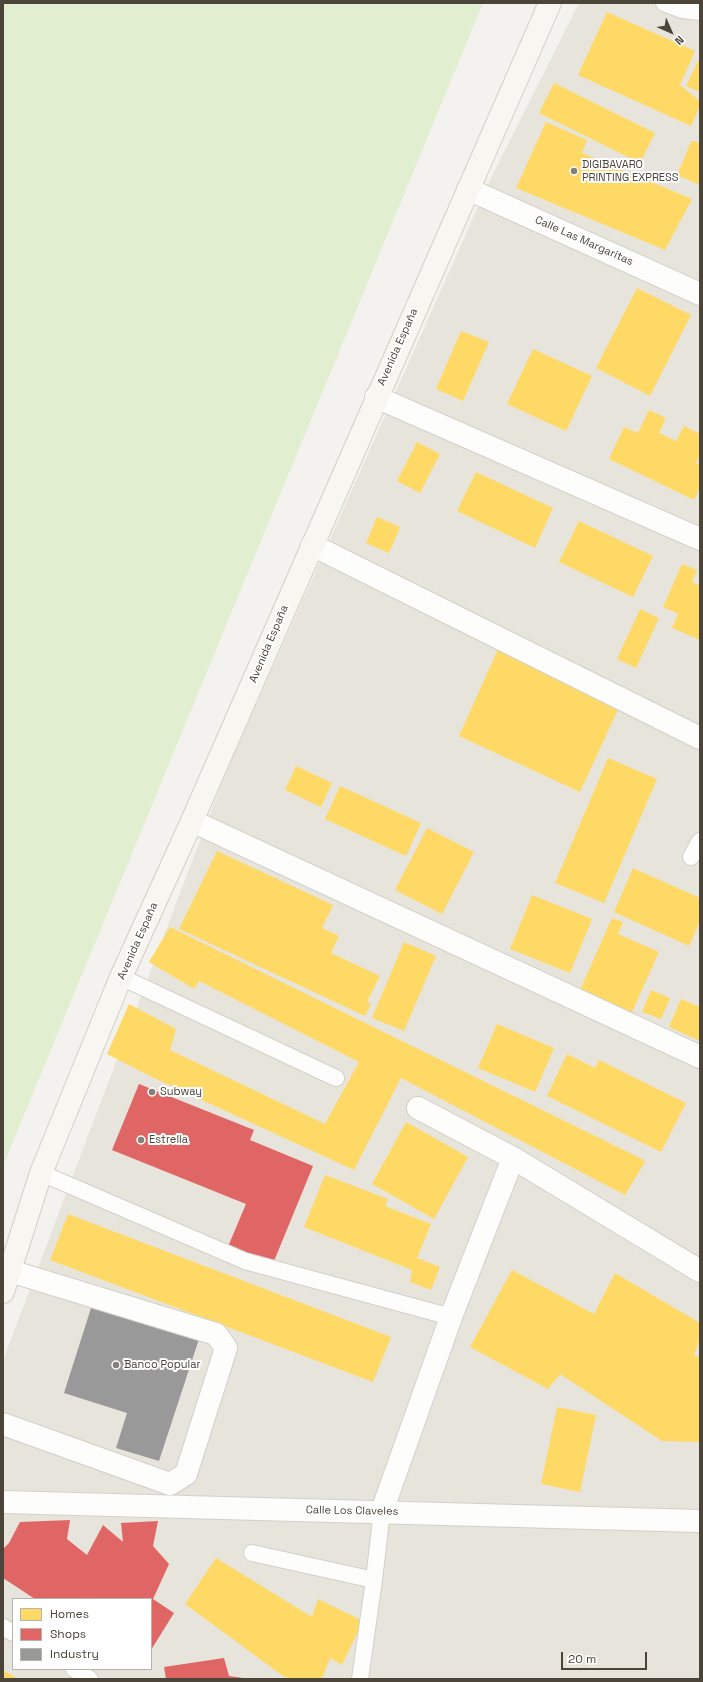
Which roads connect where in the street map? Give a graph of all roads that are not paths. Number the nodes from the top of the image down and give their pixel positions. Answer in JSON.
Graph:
{"nodes":[{"id":1,"x":550,"y":3,"type":"edge"},
{"id":2,"x":664,"y":3,"type":"edge"},
{"id":3,"x":700,"y":12,"type":"edge"},
{"id":4,"x":468,"y":189,"type":"junction"},
{"id":5,"x":700,"y":294,"type":"edge"},
{"id":6,"x":376,"y":397,"type":"junction"},
{"id":7,"x":700,"y":539,"type":"edge"},
{"id":8,"x":312,"y":545,"type":"junction"},
{"id":9,"x":700,"y":738,"type":"edge"},
{"id":10,"x":192,"y":821,"type":"junction"},
{"id":11,"x":700,"y":841,"type":"edge"},
{"id":12,"x":691,"y":857,"type":"dead end"},
{"id":13,"x":121,"y":977,"type":"junction"},
{"id":14,"x":700,"y":1057,"type":"edge"},
{"id":15,"x":336,"y":1078,"type":"dead end"},
{"id":16,"x":418,"y":1108,"type":"dead end"},
{"id":17,"x":513,"y":1158,"type":"junction"},
{"id":18,"x":41,"y":1173,"type":"junction"},
{"id":19,"x":10,"y":1271,"type":"junction"},
{"id":20,"x":700,"y":1271,"type":"edge"},
{"id":21,"x":3,"y":1292,"type":"edge"},
{"id":22,"x":451,"y":1318,"type":"junction"},
{"id":23,"x":3,"y":1424,"type":"edge"},
{"id":24,"x":3,"y":1502,"type":"edge"},
{"id":25,"x":382,"y":1511,"type":"junction"},
{"id":26,"x":700,"y":1521,"type":"edge"},
{"id":27,"x":252,"y":1553,"type":"dead end"},
{"id":28,"x":374,"y":1580,"type":"junction"},
{"id":29,"x":3,"y":1627,"type":"edge"},
{"id":30,"x":12,"y":1632,"type":"edge"},
{"id":31,"x":76,"y":1670,"type":"edge"},
{"id":32,"x":90,"y":1679,"type":"edge"},
{"id":33,"x":360,"y":1679,"type":"edge"}],
"edges":[{"from":1,"to":4,"type":"street","name":"Avenida España"},
{"from":2,"to":3,"type":"lane"},
{"from":4,"to":5,"type":"street","name":"Calle Las Margaritas"},
{"from":4,"to":6,"type":"street","name":"Avenida España"},
{"from":6,"to":7,"type":"street"},
{"from":6,"to":8,"type":"street","name":"Avenida España"},
{"from":8,"to":9,"type":"street"},
{"from":8,"to":10,"type":"street","name":"Avenida España"},
{"from":10,"to":13,"type":"street","name":"Avenida España"},
{"from":10,"to":14,"type":"street"},
{"from":11,"to":12,"type":"lane"},
{"from":13,"to":15,"type":"lane"},
{"from":13,"to":18,"type":"street","name":"Avenida España"},
{"from":16,"to":17,"type":"street"},
{"from":17,"to":20,"type":"street"},
{"from":17,"to":22,"type":"street"},
{"from":18,"to":19,"type":"street","name":"Avenida España"},
{"from":18,"to":22,"type":"lane"},
{"from":19,"to":21,"type":"street","name":"Avenida España"},
{"from":19,"to":23,"type":"street"},
{"from":22,"to":25,"type":"street"},
{"from":24,"to":25,"type":"street","name":"Calle Los Claveles"},
{"from":25,"to":26,"type":"street","name":"Calle Los Claveles"},
{"from":25,"to":28,"type":"lane"},
{"from":27,"to":28,"type":"lane"},
{"from":28,"to":33,"type":"lane"},
{"from":29,"to":30,"type":"lane"},
{"from":31,"to":32,"type":"lane"}]}
